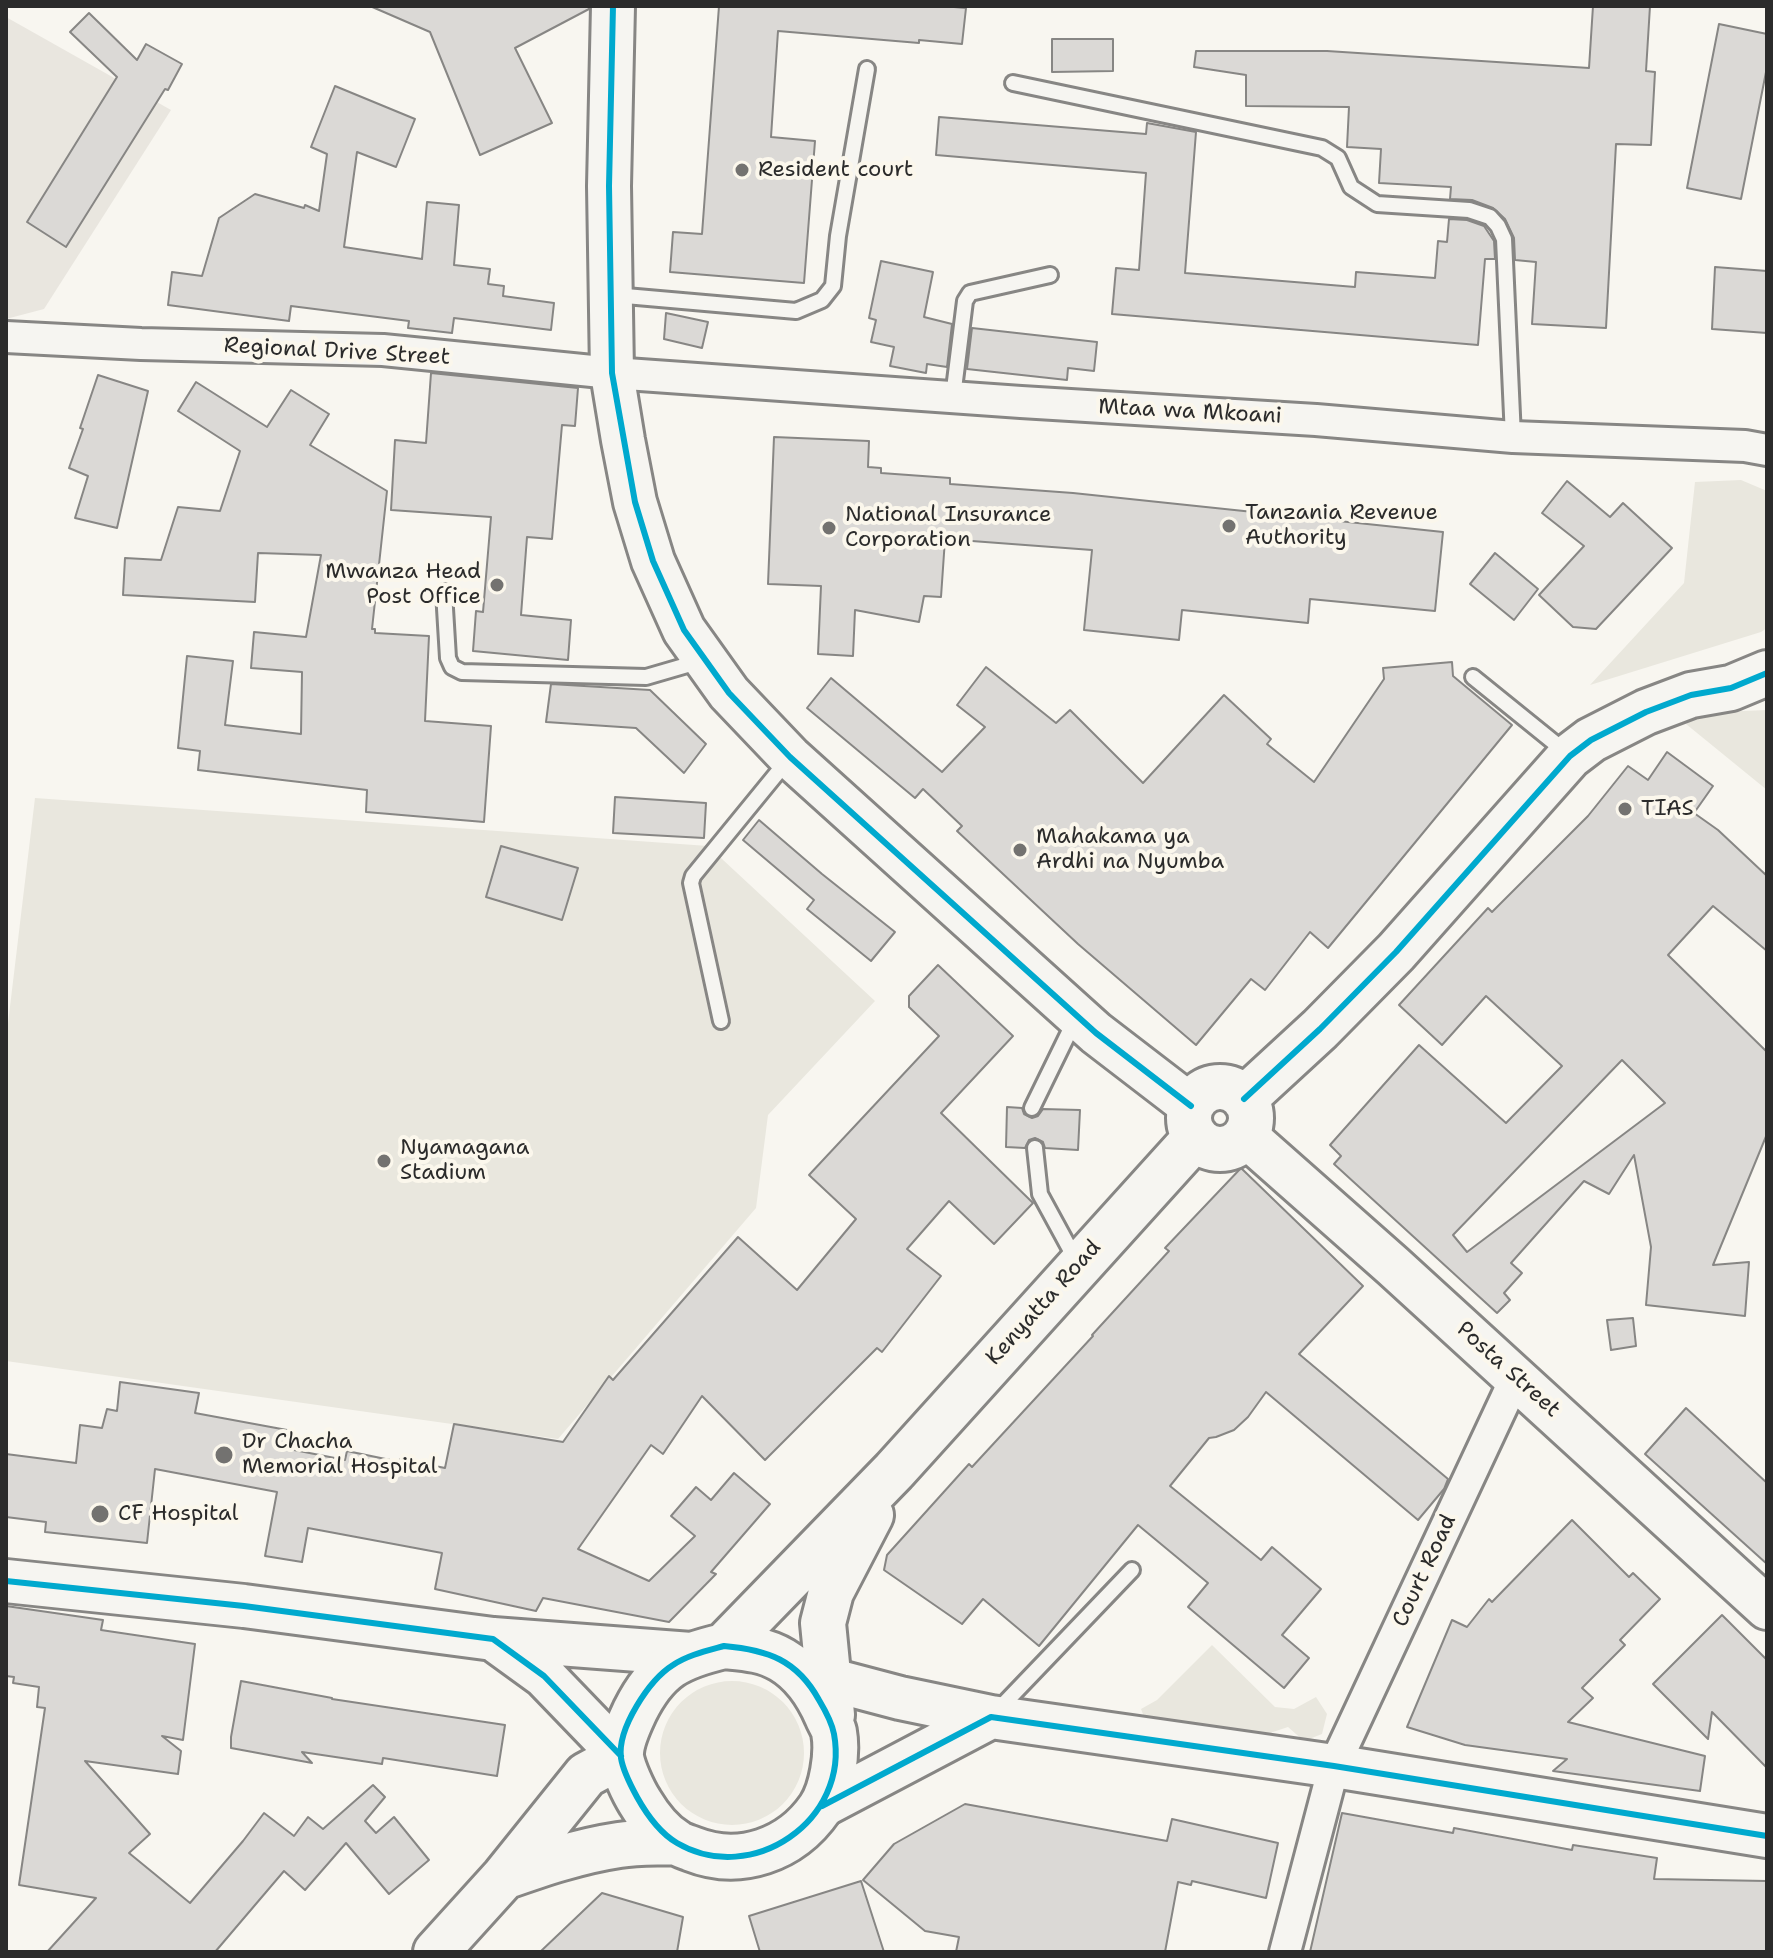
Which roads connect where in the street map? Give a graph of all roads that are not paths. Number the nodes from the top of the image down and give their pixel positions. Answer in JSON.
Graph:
{"nodes":[{"id":1,"x":613,"y":6,"type":"edge"},
{"id":2,"x":867,"y":69,"type":"dead end"},
{"id":3,"x":1013,"y":83,"type":"dead end"},
{"id":4,"x":1050,"y":275,"type":"dead end"},
{"id":5,"x":610,"y":295,"type":"junction"},
{"id":6,"x":6,"y":337,"type":"edge"},
{"id":7,"x":612,"y":373,"type":"junction"},
{"id":8,"x":953,"y":397,"type":"junction"},
{"id":9,"x":1513,"y":437,"type":"junction"},
{"id":10,"x":1767,"y":450,"type":"edge"},
{"id":11,"x":444,"y":592,"type":"dead end"},
{"id":12,"x":705,"y":660,"type":"junction"},
{"id":13,"x":1473,"y":677,"type":"dead end"},
{"id":14,"x":1755,"y":684,"type":"edge"},
{"id":15,"x":1570,"y":756,"type":"junction"},
{"id":16,"x":790,"y":757,"type":"junction"},
{"id":17,"x":1077,"y":1016,"type":"junction"},
{"id":18,"x":721,"y":1021,"type":"dead end"},
{"id":19,"x":1032,"y":1108,"type":"dead end"},
{"id":20,"x":1245,"y":1117,"type":"junction"},
{"id":21,"x":1194,"y":1122,"type":"junction"},
{"id":22,"x":1035,"y":1148,"type":"dead end"},
{"id":23,"x":1079,"y":1266,"type":"junction"},
{"id":24,"x":1516,"y":1377,"type":"junction"},
{"id":25,"x":894,"y":1471,"type":"junction"},
{"id":26,"x":1132,"y":1570,"type":"dead end"},
{"id":27,"x":6,"y":1581,"type":"edge"},
{"id":28,"x":1767,"y":1608,"type":"edge"},
{"id":29,"x":493,"y":1639,"type":"junction"},
{"id":30,"x":708,"y":1650,"type":"junction"},
{"id":31,"x":815,"y":1677,"type":"junction"},
{"id":32,"x":991,"y":1717,"type":"junction"},
{"id":33,"x":621,"y":1756,"type":"junction"},
{"id":34,"x":1334,"y":1766,"type":"junction"},
{"id":35,"x":822,"y":1806,"type":"junction"},
{"id":36,"x":1767,"y":1836,"type":"edge"},
{"id":37,"x":676,"y":1842,"type":"junction"},
{"id":38,"x":504,"y":1877,"type":"junction"},
{"id":39,"x":436,"y":1952,"type":"edge"},
{"id":40,"x":1285,"y":1952,"type":"edge"}],
"edges":[{"from":1,"to":5,"type":"main road"},
{"from":2,"to":5,"type":"lane"},
{"from":3,"to":9,"type":"lane"},
{"from":4,"to":8,"type":"lane"},
{"from":5,"to":7,"type":"main road"},
{"from":6,"to":7,"type":"street","name":"Regional Drive Street"},
{"from":7,"to":8,"type":"street","name":"Mtaa wa Mkoani"},
{"from":7,"to":12,"type":"main road"},
{"from":8,"to":9,"type":"street","name":"Mtaa wa Mkoani"},
{"from":9,"to":10,"type":"street","name":"Mtaa wa Mkoani"},
{"from":11,"to":12,"type":"lane"},
{"from":12,"to":16,"type":"main road"},
{"from":13,"to":15,"type":"lane"},
{"from":14,"to":15,"type":"highway"},
{"from":15,"to":20,"type":"highway"},
{"from":16,"to":17,"type":"main road"},
{"from":16,"to":18,"type":"lane"},
{"from":17,"to":19,"type":"lane"},
{"from":17,"to":21,"type":"main road"},
{"from":20,"to":21,"type":"highway"},
{"from":20,"to":24,"type":"main road","name":"Posta Street"},
{"from":21,"to":23,"type":"highway","name":"Kenyatta Road"},
{"from":22,"to":23,"type":"lane"},
{"from":23,"to":25,"type":"highway","name":"Kenyatta Road"},
{"from":24,"to":28,"type":"main road","name":"Posta Street"},
{"from":24,"to":34,"type":"street","name":"Court Road"},
{"from":25,"to":30,"type":"highway","name":"Kenyatta Road"},
{"from":25,"to":31,"type":"highway","name":"Kenyatta Road"},
{"from":26,"to":32,"type":"lane"},
{"from":27,"to":29,"type":"main road"},
{"from":29,"to":30,"type":"main road"},
{"from":29,"to":33,"type":"main road"},
{"from":30,"to":31,"type":"highway"},
{"from":30,"to":33,"type":"highway"},
{"from":31,"to":32,"type":"main road"},
{"from":31,"to":35,"type":"highway"},
{"from":32,"to":34,"type":"main road"},
{"from":32,"to":35,"type":"main road"},
{"from":33,"to":37,"type":"highway"},
{"from":33,"to":38,"type":"highway"},
{"from":34,"to":36,"type":"main road"},
{"from":34,"to":40,"type":"street","name":"Court Road"},
{"from":35,"to":37,"type":"highway"},
{"from":37,"to":38,"type":"highway"},
{"from":38,"to":39,"type":"highway"}]}
